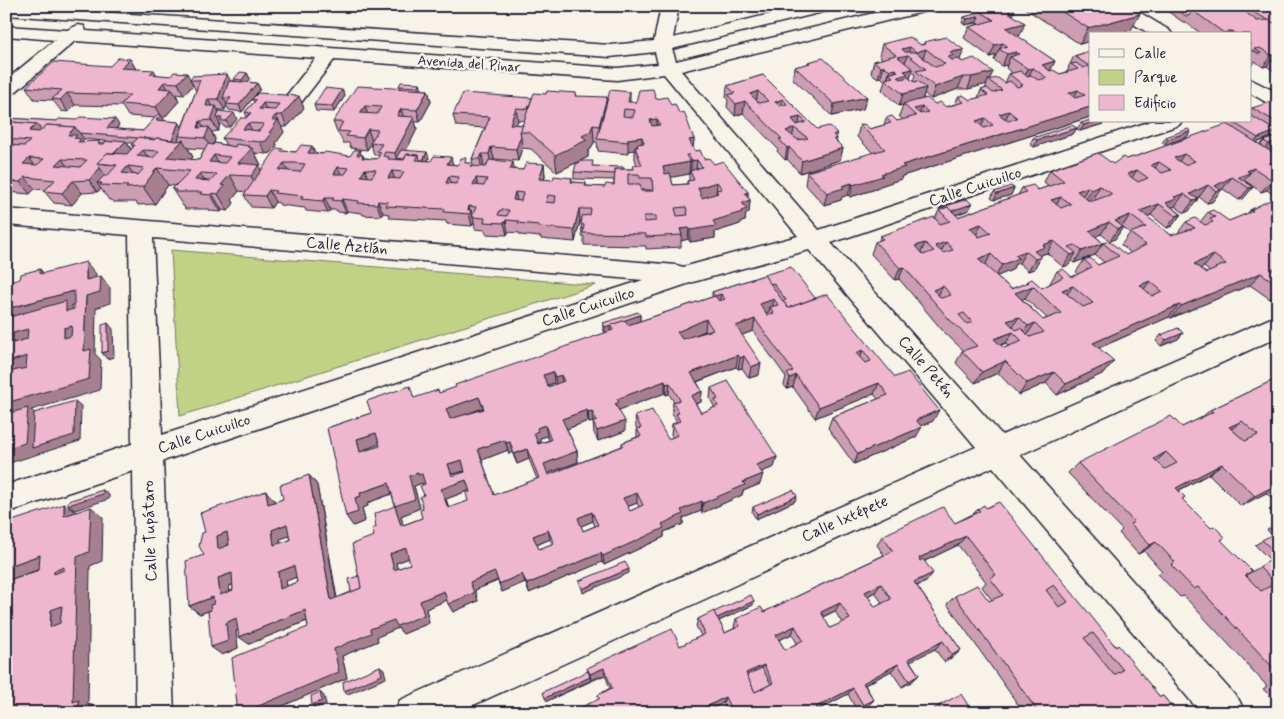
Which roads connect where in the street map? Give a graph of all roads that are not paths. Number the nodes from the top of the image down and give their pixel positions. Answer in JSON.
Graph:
{"nodes":[{"id":1,"x":670,"y":6,"type":"edge"},
{"id":2,"x":824,"y":6,"type":"edge"},
{"id":3,"x":925,"y":6,"type":"edge"},
{"id":4,"x":1116,"y":6,"type":"edge"},
{"id":5,"x":6,"y":10,"type":"edge"},
{"id":6,"x":100,"y":11,"type":"edge"},
{"id":7,"x":6,"y":32,"type":"edge"},
{"id":8,"x":1160,"y":32,"type":"edge"},
{"id":9,"x":71,"y":36,"type":"junction"},
{"id":10,"x":329,"y":54,"type":"junction"},
{"id":11,"x":665,"y":57,"type":"junction"},
{"id":12,"x":6,"y":90,"type":"edge"},
{"id":13,"x":294,"y":100,"type":"edge"},
{"id":14,"x":1169,"y":122,"type":"edge"},
{"id":15,"x":6,"y":217,"type":"edge"},
{"id":16,"x":141,"y":228,"type":"junction"},
{"id":17,"x":814,"y":240,"type":"junction"},
{"id":18,"x":687,"y":275,"type":"junction"},
{"id":19,"x":1278,"y":325,"type":"edge"},
{"id":20,"x":998,"y":450,"type":"junction"},
{"id":21,"x":148,"y":453,"type":"junction"},
{"id":22,"x":6,"y":499,"type":"edge"},
{"id":23,"x":155,"y":713,"type":"edge"},
{"id":24,"x":413,"y":713,"type":"edge"},
{"id":25,"x":1226,"y":713,"type":"edge"}],
"edges":[{"from":1,"to":11,"type":"street"},
{"from":2,"to":11,"type":"street","name":"Avenida del Pinar"},
{"from":3,"to":11,"type":"street","name":"Avenida del Pinar"},
{"from":4,"to":8,"type":"street"},
{"from":5,"to":6,"type":"street","name":"Avenida del Pinar"},
{"from":6,"to":9,"type":"street"},
{"from":6,"to":11,"type":"street","name":"Avenida del Pinar"},
{"from":7,"to":9,"type":"street","name":"Avenida del Pinar"},
{"from":9,"to":10,"type":"street","name":"Avenida del Pinar"},
{"from":9,"to":12,"type":"street"},
{"from":10,"to":11,"type":"street","name":"Avenida del Pinar"},
{"from":10,"to":13,"type":"street"},
{"from":11,"to":17,"type":"street","name":"Calle Petén"},
{"from":14,"to":17,"type":"street","name":"Calle Cuicuilco"},
{"from":15,"to":16,"type":"street","name":"Calle Aztlán"},
{"from":16,"to":18,"type":"street","name":"Calle Aztlán"},
{"from":16,"to":21,"type":"street","name":"Calle Tupátaro"},
{"from":17,"to":18,"type":"street","name":"Calle Cuicuilco"},
{"from":17,"to":20,"type":"street","name":"Calle Petén"},
{"from":18,"to":21,"type":"street","name":"Calle Cuicuilco"},
{"from":19,"to":20,"type":"street","name":"Calle Ixtépete"},
{"from":20,"to":24,"type":"street","name":"Calle Ixtépete"},
{"from":20,"to":25,"type":"street","name":"Calle Petén"},
{"from":21,"to":22,"type":"street","name":"Calle Cuicuilco"},
{"from":21,"to":23,"type":"street","name":"Calle Tupátaro"}]}
